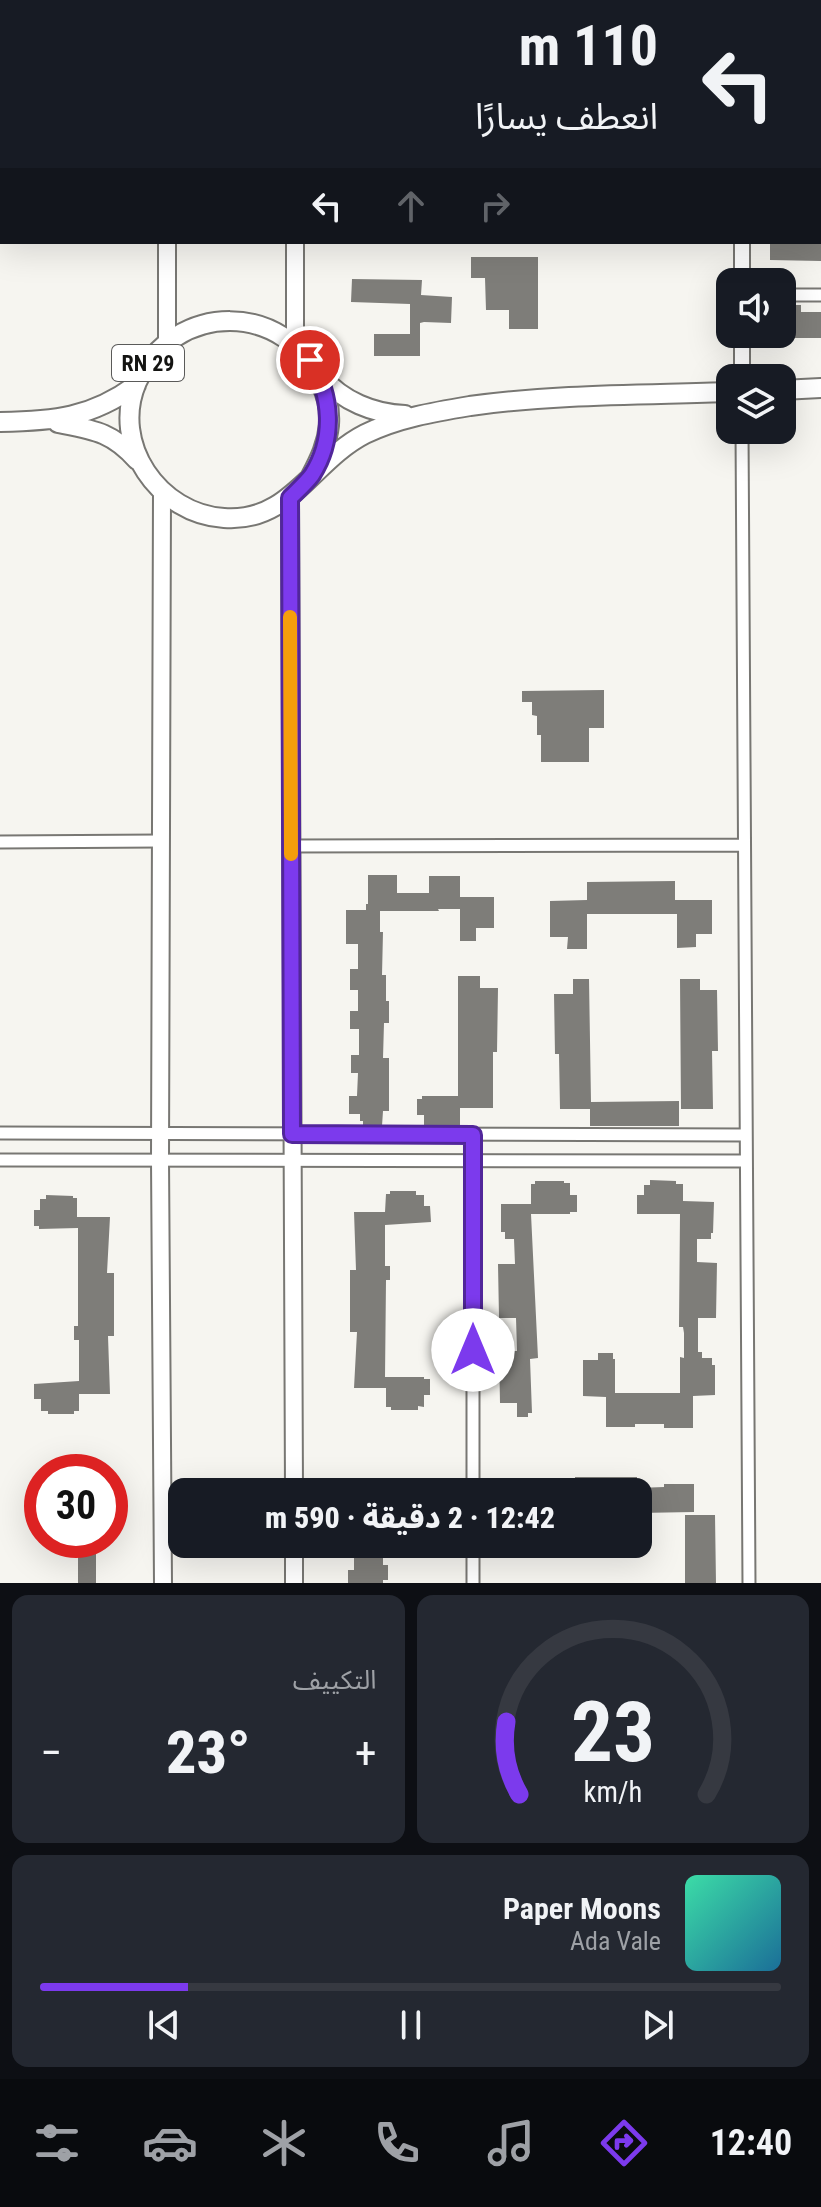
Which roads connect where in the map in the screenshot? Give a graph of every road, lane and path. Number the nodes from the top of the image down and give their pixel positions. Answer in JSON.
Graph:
{"nodes":[{"id":1,"x":167,"y":244,"type":"edge"},
{"id":2,"x":295,"y":244,"type":"edge"},
{"id":3,"x":742,"y":244,"type":"edge"},
{"id":4,"x":742,"y":268,"type":"edge"},
{"id":5,"x":796,"y":295,"type":"edge"},
{"id":6,"x":821,"y":295,"type":"edge"},
{"id":7,"x":167,"y":342,"type":"junction"},
{"id":8,"x":295,"y":345,"type":"junction"},
{"id":9,"x":316,"y":370,"type":"junction"},
{"id":10,"x":136,"y":385,"type":"junction"},
{"id":11,"x":821,"y":388,"type":"edge"},
{"id":12,"x":796,"y":389,"type":"edge"},
{"id":13,"x":716,"y":393,"type":"edge"},
{"id":14,"x":420,"y":415,"type":"junction"},
{"id":15,"x":43,"y":421,"type":"junction"},
{"id":16,"x":0,"y":422,"type":"edge"},
{"id":17,"x":742,"y":444,"type":"edge"},
{"id":18,"x":140,"y":463,"type":"junction"},
{"id":19,"x":311,"y":476,"type":"junction"},
{"id":20,"x":162,"y":493,"type":"junction"},
{"id":21,"x":290,"y":498,"type":"junction"},
{"id":22,"x":160,"y":841,"type":"junction"},
{"id":23,"x":0,"y":842,"type":"edge"},
{"id":24,"x":744,"y":845,"type":"junction"},
{"id":25,"x":291,"y":846,"type":"junction"},
{"id":26,"x":0,"y":1133,"type":"edge"},
{"id":27,"x":160,"y":1134,"type":"junction"},
{"id":28,"x":292,"y":1134,"type":"junction"},
{"id":29,"x":473,"y":1135,"type":"junction"},
{"id":30,"x":746,"y":1135,"type":"junction"},
{"id":31,"x":0,"y":1160,"type":"edge"},
{"id":32,"x":160,"y":1160,"type":"junction"},
{"id":33,"x":292,"y":1161,"type":"junction"},
{"id":34,"x":473,"y":1161,"type":"junction"},
{"id":35,"x":746,"y":1161,"type":"junction"},
{"id":36,"x":294,"y":1478,"type":"edge"},
{"id":37,"x":473,"y":1478,"type":"edge"},
{"id":38,"x":294,"y":1558,"type":"edge"},
{"id":39,"x":473,"y":1558,"type":"edge"},
{"id":40,"x":163,"y":1583,"type":"edge"},
{"id":41,"x":294,"y":1583,"type":"edge"},
{"id":42,"x":473,"y":1583,"type":"edge"},
{"id":43,"x":749,"y":1583,"type":"edge"}],
"edges":[{"from":1,"to":7,"type":"main road"},
{"from":2,"to":8,"type":"main road"},
{"from":3,"to":4,"type":"street"},
{"from":5,"to":6,"type":"street"},
{"from":7,"to":8,"type":"main road","number":"RN 29"},
{"from":7,"to":10,"type":"main road","number":"RN 29"},
{"from":8,"to":9,"type":"main road","number":"RN 29"},
{"from":9,"to":14,"type":"main road","number":"RN 29"},
{"from":9,"to":19,"type":"main road","number":"RN 29"},
{"from":10,"to":15,"type":"main road","number":"RN 29"},
{"from":10,"to":18,"type":"main road","number":"RN 29"},
{"from":11,"to":12,"type":"main road"},
{"from":13,"to":14,"type":"main road","number":"RN 29"},
{"from":14,"to":19,"type":"main road","number":"RN 29"},
{"from":15,"to":16,"type":"main road","number":"RN 29"},
{"from":15,"to":18,"type":"main road","number":"RN 29"},
{"from":17,"to":24,"type":"street"},
{"from":18,"to":20,"type":"main road","number":"RN 29"},
{"from":19,"to":21,"type":"main road","number":"RN 29"},
{"from":20,"to":21,"type":"main road","number":"RN 29"},
{"from":20,"to":22,"type":"main road"},
{"from":21,"to":25,"type":"main road"},
{"from":22,"to":23,"type":"street"},
{"from":22,"to":27,"type":"main road"},
{"from":24,"to":25,"type":"street"},
{"from":24,"to":30,"type":"street"},
{"from":25,"to":28,"type":"main road"},
{"from":26,"to":27,"type":"street"},
{"from":27,"to":28,"type":"street"},
{"from":27,"to":32,"type":"main road"},
{"from":28,"to":29,"type":"street"},
{"from":28,"to":33,"type":"main road"},
{"from":29,"to":30,"type":"street"},
{"from":29,"to":34,"type":"street"},
{"from":30,"to":35,"type":"street"},
{"from":31,"to":32,"type":"street"},
{"from":32,"to":33,"type":"street"},
{"from":32,"to":40,"type":"main road"},
{"from":33,"to":34,"type":"street"},
{"from":33,"to":36,"type":"main road"},
{"from":34,"to":35,"type":"street"},
{"from":34,"to":37,"type":"street"},
{"from":35,"to":43,"type":"street"},
{"from":38,"to":41,"type":"main road"},
{"from":39,"to":42,"type":"street"}]}
